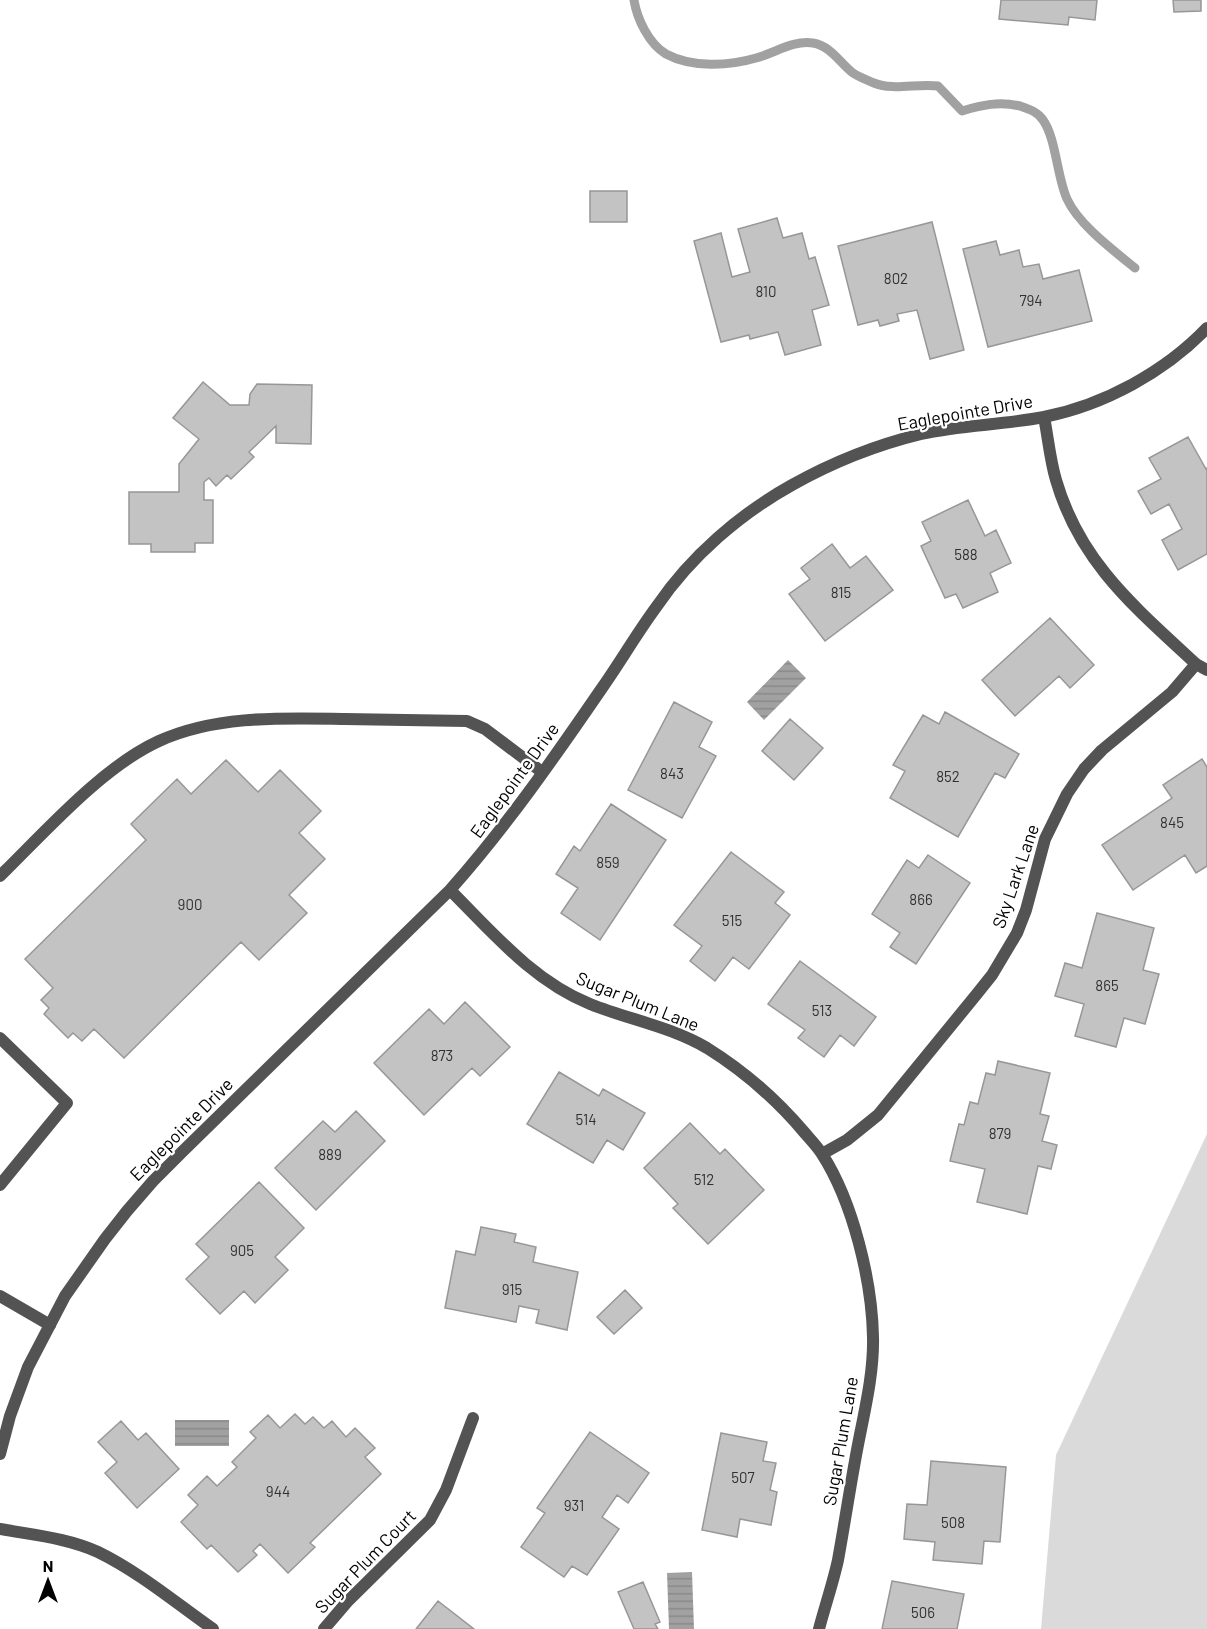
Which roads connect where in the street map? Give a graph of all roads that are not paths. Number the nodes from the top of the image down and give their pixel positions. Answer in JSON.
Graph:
{"nodes":[{"id":1,"x":1207,"y":328,"type":"edge"},
{"id":2,"x":1044,"y":417,"type":"junction"},
{"id":3,"x":1202,"y":667,"type":"edge"},
{"id":4,"x":542,"y":772,"type":"junction"},
{"id":5,"x":0,"y":876,"type":"edge"},
{"id":6,"x":450,"y":890,"type":"junction"},
{"id":7,"x":0,"y":1038,"type":"edge"},
{"id":8,"x":822,"y":1154,"type":"junction"},
{"id":9,"x":0,"y":1185,"type":"edge"},
{"id":10,"x":0,"y":1296,"type":"edge"},
{"id":11,"x":50,"y":1325,"type":"junction"},
{"id":12,"x":473,"y":1418,"type":"dead end"},
{"id":13,"x":0,"y":1454,"type":"edge"},
{"id":14,"x":0,"y":1529,"type":"edge"},
{"id":15,"x":213,"y":1629,"type":"edge"},
{"id":16,"x":324,"y":1629,"type":"edge"},
{"id":17,"x":819,"y":1629,"type":"edge"}],
"edges":[{"from":1,"to":2,"type":"street","name":"Eaglepointe Drive"},
{"from":2,"to":3,"type":"street"},
{"from":2,"to":4,"type":"street","name":"Eaglepointe Drive"},
{"from":3,"to":8,"type":"street","name":"Sky Lark Lane"},
{"from":4,"to":5,"type":"street"},
{"from":4,"to":6,"type":"street","name":"Eaglepointe Drive"},
{"from":6,"to":8,"type":"street","name":"Sugar Plum Lane"},
{"from":6,"to":11,"type":"street","name":"Eaglepointe Drive"},
{"from":7,"to":9,"type":"street"},
{"from":8,"to":17,"type":"street","name":"Sugar Plum Lane"},
{"from":10,"to":11,"type":"street"},
{"from":11,"to":13,"type":"street","name":"Eaglepointe Drive"},
{"from":12,"to":16,"type":"street","name":"Sugar Plum Court"},
{"from":14,"to":15,"type":"street"}]}
